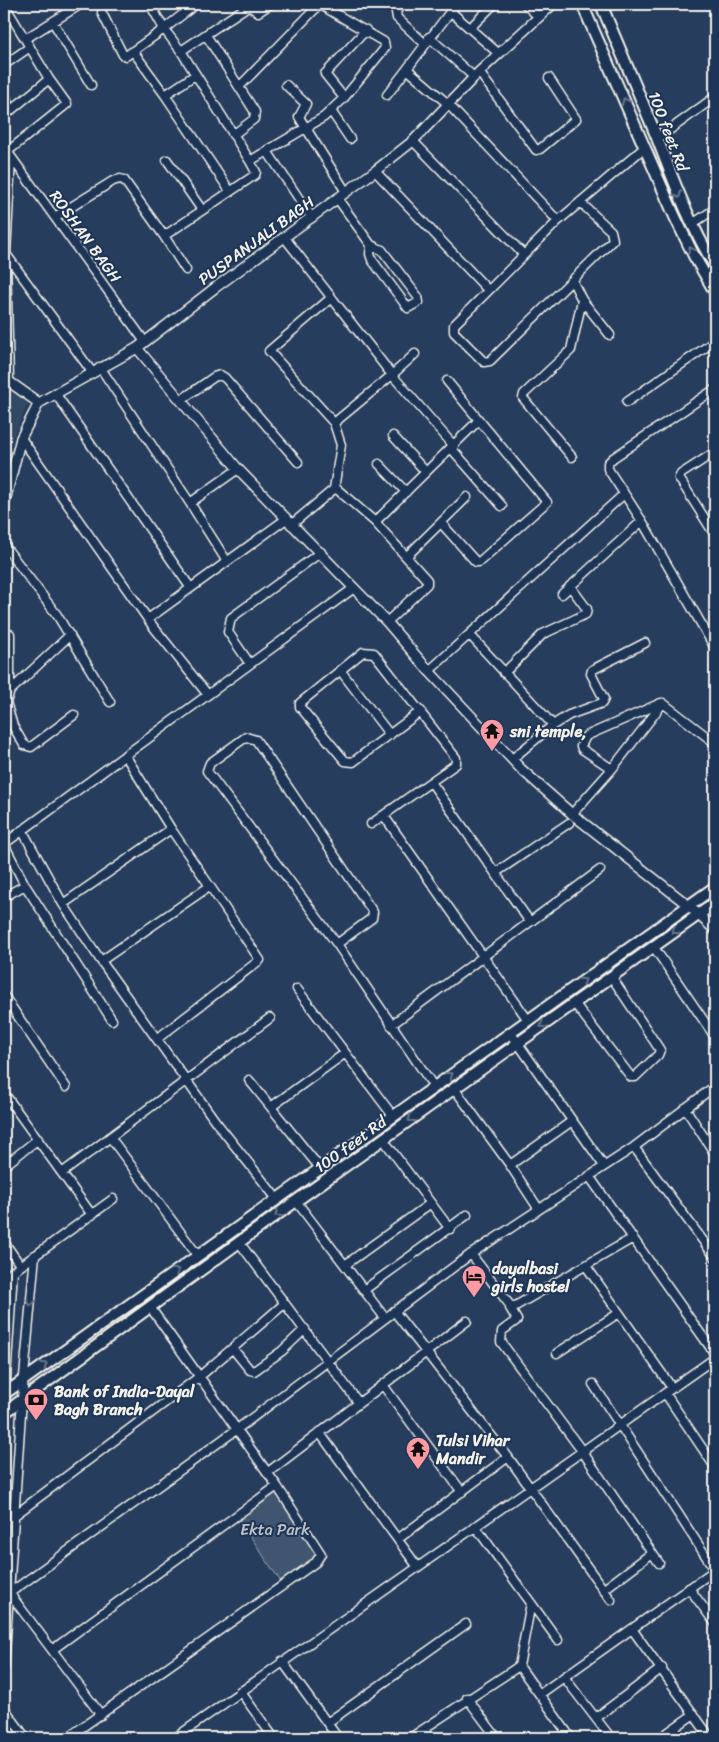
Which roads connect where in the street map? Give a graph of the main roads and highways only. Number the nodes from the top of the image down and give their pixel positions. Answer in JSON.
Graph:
{"nodes":[{"id":1,"x":582,"y":4,"type":"edge"},
{"id":2,"x":601,"y":4,"type":"edge"},
{"id":3,"x":691,"y":222,"type":"junction"},
{"id":4,"x":679,"y":226,"type":"junction"},
{"id":5,"x":715,"y":266,"type":"edge"},
{"id":6,"x":715,"y":292,"type":"edge"},
{"id":7,"x":715,"y":887,"type":"edge"},
{"id":8,"x":715,"y":903,"type":"edge"},
{"id":9,"x":5,"y":1393,"type":"edge"},
{"id":10,"x":4,"y":1412,"type":"edge"}],
"edges":[{"from":4,"to":1,"type":"main road","one_way":true},
{"from":2,"to":3,"type":"main road","name":"100 feet Rd","one_way":true},
{"from":3,"to":4,"type":"main road"},
{"from":3,"to":5,"type":"main road","name":"100 feet Rd"},
{"from":6,"to":4,"type":"main road","one_way":true},
{"from":9,"to":7,"type":"main road","one_way":true},
{"from":8,"to":10,"type":"main road","name":"100 feet Rd","one_way":true}]}
